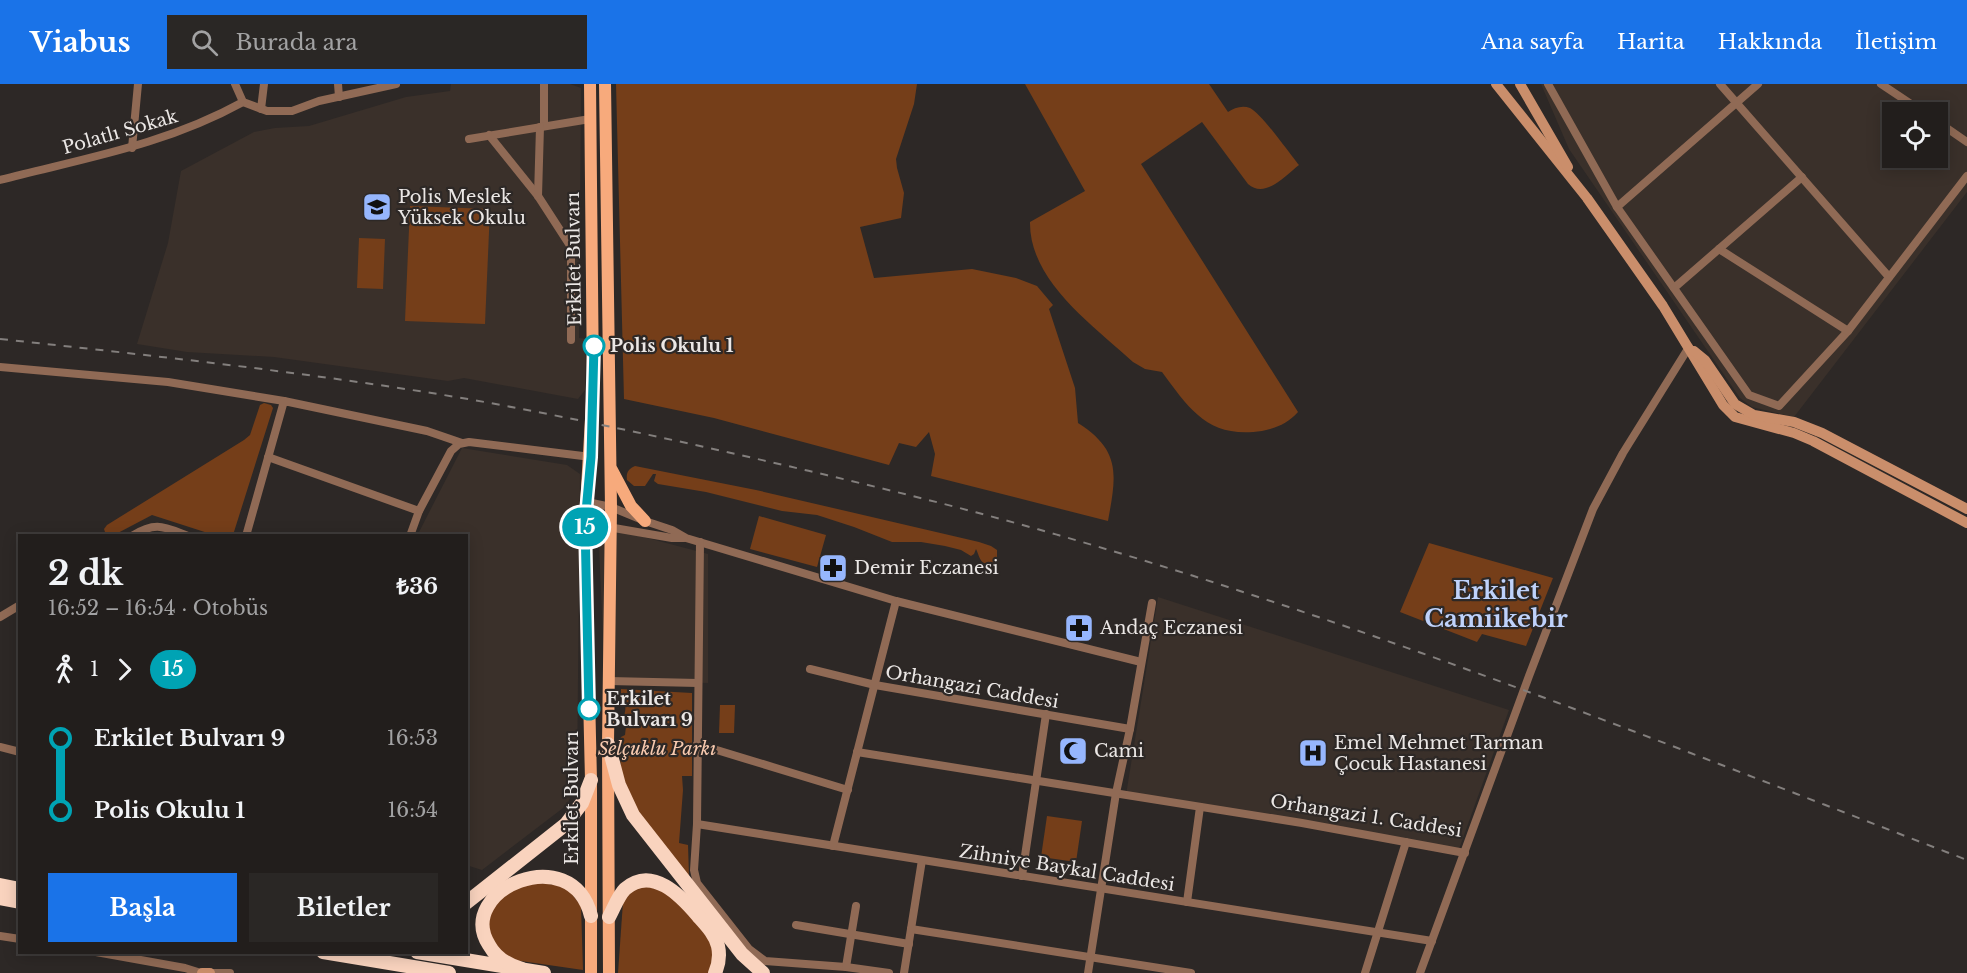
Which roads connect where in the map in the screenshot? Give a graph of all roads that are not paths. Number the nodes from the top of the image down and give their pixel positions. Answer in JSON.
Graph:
{"nodes":[{"id":1,"x":138,"y":84,"type":"edge"},
{"id":2,"x":235,"y":84,"type":"edge"},
{"id":3,"x":264,"y":84,"type":"edge"},
{"id":4,"x":338,"y":84,"type":"edge"},
{"id":5,"x":396,"y":84,"type":"edge"},
{"id":6,"x":544,"y":84,"type":"edge"},
{"id":7,"x":590,"y":84,"type":"edge"},
{"id":8,"x":605,"y":84,"type":"edge"},
{"id":9,"x":1496,"y":84,"type":"edge"},
{"id":10,"x":1520,"y":84,"type":"edge"},
{"id":11,"x":1720,"y":84,"type":"edge"},
{"id":12,"x":1758,"y":84,"type":"edge"},
{"id":13,"x":1881,"y":84,"type":"edge"},
{"id":14,"x":1549,"y":85,"type":"edge"},
{"id":15,"x":339,"y":97,"type":"junction"},
{"id":16,"x":243,"y":102,"type":"junction"},
{"id":17,"x":1737,"y":102,"type":"junction"},
{"id":18,"x":1908,"y":102,"type":"edge"},
{"id":19,"x":261,"y":109,"type":"junction"},
{"id":20,"x":590,"y":119,"type":"junction"},
{"id":21,"x":542,"y":127,"type":"junction"},
{"id":22,"x":1948,"y":130,"type":"edge"},
{"id":23,"x":489,"y":135,"type":"junction"},
{"id":24,"x":469,"y":139,"type":"dead end"},
{"id":25,"x":1967,"y":142,"type":"edge"},
{"id":26,"x":132,"y":148,"type":"junction"},
{"id":27,"x":1967,"y":176,"type":"edge"},
{"id":28,"x":1802,"y":177,"type":"junction"},
{"id":29,"x":0,"y":180,"type":"edge"},
{"id":30,"x":538,"y":196,"type":"junction"},
{"id":31,"x":1587,"y":198,"type":"junction"},
{"id":32,"x":1617,"y":207,"type":"junction"},
{"id":33,"x":1719,"y":249,"type":"junction"},
{"id":34,"x":1890,"y":277,"type":"junction"},
{"id":35,"x":1674,"y":288,"type":"junction"},
{"id":36,"x":1848,"y":331,"type":"junction"},
{"id":37,"x":571,"y":340,"type":"dead end"},
{"id":38,"x":1689,"y":346,"type":"junction"},
{"id":39,"x":0,"y":367,"type":"edge"},
{"id":40,"x":284,"y":401,"type":"junction"},
{"id":41,"x":462,"y":442,"type":"junction"},
{"id":42,"x":268,"y":457,"type":"junction"},
{"id":43,"x":591,"y":457,"type":"junction"},
{"id":44,"x":610,"y":468,"type":"junction"},
{"id":45,"x":587,"y":502,"type":"junction"},
{"id":46,"x":611,"y":507,"type":"junction"},
{"id":47,"x":1967,"y":509,"type":"edge"},
{"id":48,"x":419,"y":511,"type":"junction"},
{"id":49,"x":645,"y":521,"type":"junction"},
{"id":50,"x":585,"y":523,"type":"junction"},
{"id":51,"x":1967,"y":523,"type":"edge"},
{"id":52,"x":611,"y":528,"type":"junction"},
{"id":53,"x":135,"y":534,"type":"edge"},
{"id":54,"x":183,"y":534,"type":"edge"},
{"id":55,"x":247,"y":534,"type":"edge"},
{"id":56,"x":411,"y":534,"type":"edge"},
{"id":57,"x":686,"y":538,"type":"junction"},
{"id":58,"x":700,"y":542,"type":"junction"},
{"id":59,"x":896,"y":601,"type":"junction"},
{"id":60,"x":1152,"y":603,"type":"dead end"},
{"id":61,"x":18,"y":606,"type":"edge"},
{"id":62,"x":0,"y":617,"type":"edge"},
{"id":63,"x":1141,"y":662,"type":"junction"},
{"id":64,"x":810,"y":669,"type":"dead end"},
{"id":65,"x":609,"y":681,"type":"junction"},
{"id":66,"x":698,"y":683,"type":"junction"},
{"id":67,"x":875,"y":685,"type":"junction"},
{"id":68,"x":1046,"y":714,"type":"junction"},
{"id":69,"x":1130,"y":729,"type":"junction"},
{"id":70,"x":608,"y":744,"type":"junction"},
{"id":71,"x":697,"y":744,"type":"junction"},
{"id":72,"x":0,"y":747,"type":"edge"},
{"id":73,"x":18,"y":752,"type":"edge"},
{"id":74,"x":856,"y":752,"type":"junction"},
{"id":75,"x":591,"y":780,"type":"junction"},
{"id":76,"x":1036,"y":782,"type":"junction"},
{"id":77,"x":848,"y":790,"type":"junction"},
{"id":78,"x":1116,"y":793,"type":"junction"},
{"id":79,"x":1200,"y":807,"type":"junction"},
{"id":80,"x":697,"y":824,"type":"junction"},
{"id":81,"x":1406,"y":842,"type":"junction"},
{"id":82,"x":833,"y":846,"type":"junction"},
{"id":83,"x":1465,"y":853,"type":"junction"},
{"id":84,"x":922,"y":860,"type":"junction"},
{"id":85,"x":1022,"y":876,"type":"junction"},
{"id":86,"x":0,"y":885,"type":"edge"},
{"id":87,"x":1100,"y":888,"type":"junction"},
{"id":88,"x":18,"y":889,"type":"edge"},
{"id":89,"x":0,"y":898,"type":"edge"},
{"id":90,"x":468,"y":901,"type":"edge"},
{"id":91,"x":18,"y":902,"type":"edge"},
{"id":92,"x":1187,"y":902,"type":"junction"},
{"id":93,"x":856,"y":906,"type":"dead end"},
{"id":94,"x":591,"y":916,"type":"junction"},
{"id":95,"x":609,"y":917,"type":"junction"},
{"id":96,"x":796,"y":925,"type":"dead end"},
{"id":97,"x":911,"y":929,"type":"junction"},
{"id":98,"x":1377,"y":932,"type":"junction"},
{"id":99,"x":852,"y":934,"type":"junction"},
{"id":100,"x":0,"y":936,"type":"edge"},
{"id":101,"x":18,"y":939,"type":"edge"},
{"id":102,"x":1432,"y":941,"type":"junction"},
{"id":103,"x":909,"y":944,"type":"junction"},
{"id":104,"x":107,"y":954,"type":"edge"},
{"id":105,"x":335,"y":954,"type":"edge"},
{"id":106,"x":429,"y":954,"type":"edge"},
{"id":107,"x":347,"y":956,"type":"junction"},
{"id":108,"x":1091,"y":957,"type":"junction"},
{"id":109,"x":846,"y":967,"type":"junction"},
{"id":110,"x":522,"y":969,"type":"junction"},
{"id":111,"x":202,"y":973,"type":"edge"},
{"id":112,"x":212,"y":973,"type":"edge"},
{"id":113,"x":230,"y":973,"type":"edge"},
{"id":114,"x":402,"y":973,"type":"edge"},
{"id":115,"x":449,"y":973,"type":"edge"},
{"id":116,"x":544,"y":973,"type":"edge"},
{"id":117,"x":591,"y":973,"type":"edge"},
{"id":118,"x":609,"y":973,"type":"edge"},
{"id":119,"x":715,"y":973,"type":"edge"},
{"id":120,"x":763,"y":973,"type":"edge"},
{"id":121,"x":889,"y":973,"type":"edge"},
{"id":122,"x":904,"y":973,"type":"edge"},
{"id":123,"x":1088,"y":973,"type":"edge"},
{"id":124,"x":1191,"y":973,"type":"edge"},
{"id":125,"x":1365,"y":973,"type":"edge"},
{"id":126,"x":1420,"y":973,"type":"edge"}],
"edges":[{"from":1,"to":26,"type":"street"},
{"from":2,"to":16,"type":"street"},
{"from":3,"to":19,"type":"street"},
{"from":4,"to":15,"type":"street"},
{"from":5,"to":15,"type":"street"},
{"from":6,"to":21,"type":"street"},
{"from":7,"to":20,"type":"main road","name":"Erkilet Bulvarı"},
{"from":8,"to":44,"type":"main road","name":"Erkilet Bulvarı"},
{"from":9,"to":31,"type":"street"},
{"from":10,"to":31,"type":"street"},
{"from":11,"to":17,"type":"street"},
{"from":12,"to":17,"type":"street"},
{"from":13,"to":18,"type":"street"},
{"from":14,"to":32,"type":"street"},
{"from":15,"to":19,"type":"street"},
{"from":16,"to":19,"type":"street"},
{"from":16,"to":26,"type":"street","name":"Polatlı Sokak"},
{"from":17,"to":28,"type":"street"},
{"from":17,"to":32,"type":"street"},
{"from":20,"to":21,"type":"street"},
{"from":20,"to":43,"type":"main road","name":"Erkilet Bulvarı"},
{"from":21,"to":23,"type":"street"},
{"from":21,"to":30,"type":"street"},
{"from":22,"to":25,"type":"street"},
{"from":23,"to":24,"type":"street"},
{"from":23,"to":30,"type":"street"},
{"from":26,"to":29,"type":"street","name":"Polatlı Sokak"},
{"from":27,"to":34,"type":"street"},
{"from":28,"to":33,"type":"street"},
{"from":28,"to":34,"type":"street"},
{"from":30,"to":37,"type":"street"},
{"from":31,"to":38,"type":"street"},
{"from":32,"to":35,"type":"street"},
{"from":33,"to":35,"type":"street"},
{"from":33,"to":36,"type":"street"},
{"from":34,"to":36,"type":"street"},
{"from":35,"to":36,"type":"street"},
{"from":38,"to":47,"type":"street"},
{"from":38,"to":51,"type":"street"},
{"from":38,"to":83,"type":"street","name":"Orhangazi 1. Caddesi"},
{"from":39,"to":40,"type":"street"},
{"from":40,"to":41,"type":"street"},
{"from":40,"to":42,"type":"street"},
{"from":41,"to":43,"type":"street"},
{"from":41,"to":48,"type":"street"},
{"from":42,"to":48,"type":"street"},
{"from":42,"to":55,"type":"street"},
{"from":43,"to":45,"type":"main road","name":"Erkilet Bulvarı"},
{"from":44,"to":46,"type":"main road","name":"Erkilet Bulvarı"},
{"from":44,"to":49,"type":"main road"},
{"from":45,"to":46,"type":"street"},
{"from":45,"to":50,"type":"main road","name":"Erkilet Bulvarı"},
{"from":46,"to":49,"type":"street"},
{"from":46,"to":52,"type":"main road","name":"Erkilet Bulvarı"},
{"from":48,"to":56,"type":"street"},
{"from":49,"to":57,"type":"street"},
{"from":50,"to":52,"type":"street"},
{"from":50,"to":75,"type":"main road","name":"Erkilet Bulvarı"},
{"from":52,"to":57,"type":"street"},
{"from":52,"to":65,"type":"main road","name":"Erkilet Bulvarı"},
{"from":53,"to":54,"type":"street"},
{"from":57,"to":58,"type":"street"},
{"from":58,"to":59,"type":"street"},
{"from":58,"to":66,"type":"street"},
{"from":59,"to":63,"type":"street"},
{"from":59,"to":67,"type":"street"},
{"from":60,"to":63,"type":"street"},
{"from":61,"to":62,"type":"street"},
{"from":63,"to":69,"type":"street"},
{"from":64,"to":67,"type":"street","name":"Orhangazi Caddesi"},
{"from":65,"to":66,"type":"street"},
{"from":65,"to":70,"type":"main road","name":"Erkilet Bulvarı"},
{"from":66,"to":71,"type":"street"},
{"from":67,"to":68,"type":"street","name":"Orhangazi Caddesi"},
{"from":67,"to":74,"type":"street"},
{"from":68,"to":69,"type":"street","name":"Orhangazi Caddesi"},
{"from":68,"to":76,"type":"street"},
{"from":69,"to":78,"type":"street"},
{"from":70,"to":95,"type":"main road","name":"Erkilet Bulvarı"},
{"from":70,"to":120,"type":"highway"},
{"from":71,"to":77,"type":"street"},
{"from":71,"to":80,"type":"street"},
{"from":72,"to":73,"type":"street"},
{"from":74,"to":76,"type":"street","name":"Orhangazi 1. Caddesi"},
{"from":74,"to":77,"type":"street"},
{"from":75,"to":90,"type":"highway"},
{"from":75,"to":94,"type":"main road","name":"Erkilet Bulvarı"},
{"from":76,"to":78,"type":"street","name":"Orhangazi 1. Caddesi"},
{"from":76,"to":85,"type":"street"},
{"from":77,"to":82,"type":"street"},
{"from":78,"to":79,"type":"street","name":"Orhangazi 1. Caddesi"},
{"from":78,"to":87,"type":"street"},
{"from":79,"to":81,"type":"street","name":"Orhangazi 1. Caddesi"},
{"from":79,"to":92,"type":"street"},
{"from":80,"to":82,"type":"street","name":"Zihniye Baykal Caddesi"},
{"from":80,"to":109,"type":"street"},
{"from":81,"to":83,"type":"street","name":"Orhangazi 1. Caddesi"},
{"from":81,"to":98,"type":"street"},
{"from":82,"to":84,"type":"street","name":"Zihniye Baykal Caddesi"},
{"from":83,"to":102,"type":"street"},
{"from":84,"to":85,"type":"street","name":"Zihniye Baykal Caddesi"},
{"from":84,"to":97,"type":"street"},
{"from":85,"to":87,"type":"street","name":"Zihniye Baykal Caddesi"},
{"from":86,"to":88,"type":"highway"},
{"from":87,"to":92,"type":"street","name":"Zihniye Baykal Caddesi"},
{"from":87,"to":108,"type":"street"},
{"from":89,"to":91,"type":"highway"},
{"from":92,"to":98,"type":"street","name":"Zihniye Baykal Caddesi"},
{"from":93,"to":99,"type":"street"},
{"from":94,"to":110,"type":"highway"},
{"from":94,"to":117,"type":"main road","name":"Erkilet Bulvarı"},
{"from":95,"to":118,"type":"main road","name":"Erkilet Bulvarı"},
{"from":95,"to":119,"type":"highway"},
{"from":96,"to":99,"type":"street"},
{"from":97,"to":103,"type":"street"},
{"from":97,"to":108,"type":"street"},
{"from":98,"to":102,"type":"street","name":"Zihniye Baykal Caddesi"},
{"from":98,"to":125,"type":"street"},
{"from":99,"to":103,"type":"street"},
{"from":99,"to":109,"type":"street"},
{"from":100,"to":101,"type":"street"},
{"from":102,"to":126,"type":"street"},
{"from":103,"to":122,"type":"street"},
{"from":104,"to":111,"type":"street"},
{"from":105,"to":107,"type":"highway"},
{"from":106,"to":110,"type":"highway"},
{"from":107,"to":114,"type":"highway"},
{"from":107,"to":115,"type":"highway"},
{"from":108,"to":123,"type":"street"},
{"from":108,"to":124,"type":"street"},
{"from":109,"to":121,"type":"street"},
{"from":110,"to":116,"type":"highway"},
{"from":111,"to":112,"type":"street"},
{"from":112,"to":113,"type":"street"}]}
